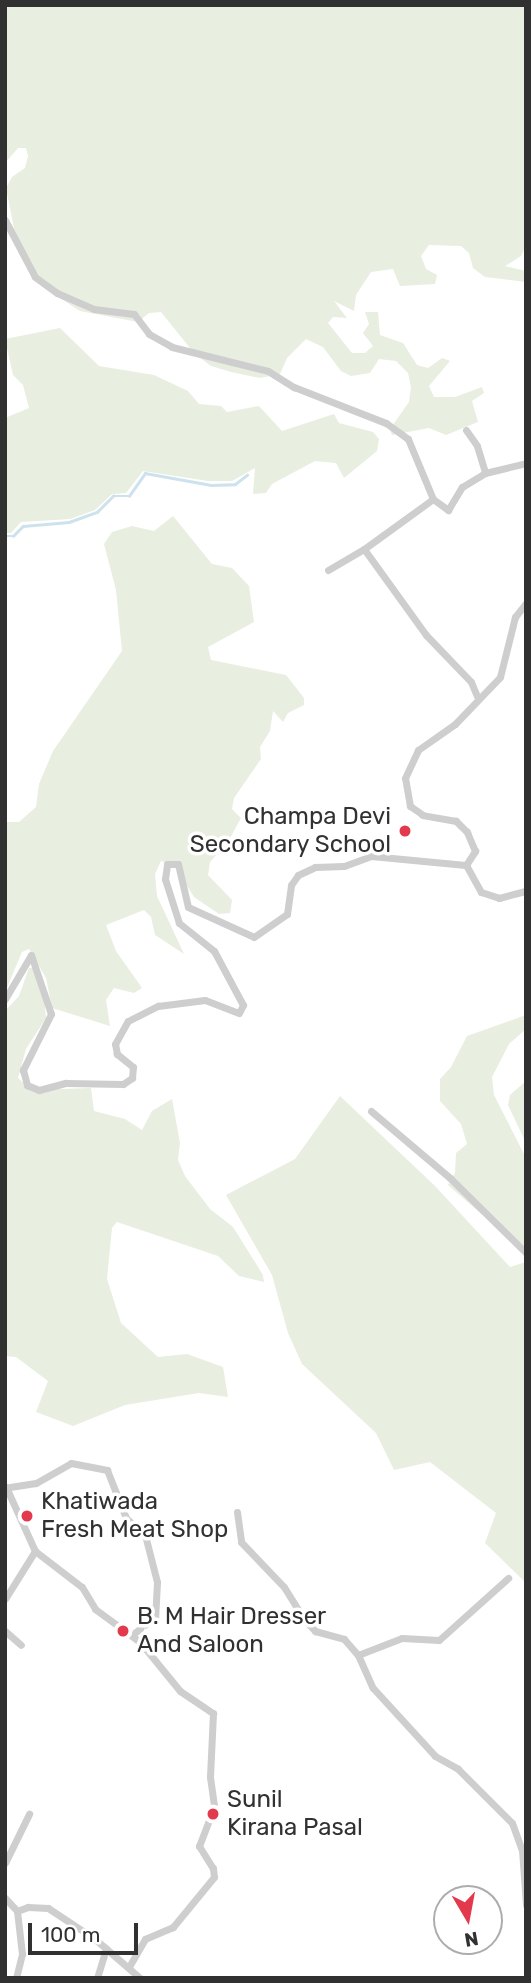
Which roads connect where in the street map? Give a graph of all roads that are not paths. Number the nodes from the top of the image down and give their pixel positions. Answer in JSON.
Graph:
{"nodes":[{"id":1,"x":5,"y":220,"type":"edge"},
{"id":2,"x":466,"y":430,"type":"dead end"},
{"id":3,"x":526,"y":463,"type":"edge"},
{"id":4,"x":485,"y":473,"type":"junction"},
{"id":5,"x":433,"y":499,"type":"junction"},
{"id":6,"x":364,"y":549,"type":"junction"},
{"id":7,"x":328,"y":570,"type":"dead end"},
{"id":8,"x":526,"y":603,"type":"edge"},
{"id":9,"x":477,"y":696,"type":"junction"},
{"id":10,"x":466,"y":865,"type":"junction"},
{"id":11,"x":526,"y":891,"type":"edge"},
{"id":12,"x":5,"y":999,"type":"edge"},
{"id":13,"x":371,"y":1111,"type":"dead end"},
{"id":14,"x":526,"y":1253,"type":"edge"},
{"id":15,"x":8,"y":1487,"type":"edge"},
{"id":16,"x":237,"y":1512,"type":"dead end"},
{"id":17,"x":35,"y":1551,"type":"junction"},
{"id":18,"x":508,"y":1578,"type":"dead end"},
{"id":19,"x":5,"y":1599,"type":"edge"},
{"id":20,"x":5,"y":1631,"type":"edge"},
{"id":21,"x":132,"y":1635,"type":"junction"},
{"id":22,"x":20,"y":1645,"type":"dead end"},
{"id":23,"x":358,"y":1655,"type":"junction"},
{"id":24,"x":29,"y":1814,"type":"dead end"},
{"id":25,"x":5,"y":1864,"type":"edge"},
{"id":26,"x":5,"y":1898,"type":"edge"},
{"id":27,"x":526,"y":1905,"type":"edge"},
{"id":28,"x":17,"y":1912,"type":"junction"},
{"id":29,"x":106,"y":1948,"type":"junction"},
{"id":30,"x":129,"y":1968,"type":"junction"},
{"id":31,"x":16,"y":1978,"type":"edge"},
{"id":32,"x":97,"y":1978,"type":"edge"},
{"id":33,"x":140,"y":1978,"type":"edge"}],
"edges":[{"from":1,"to":5,"type":"street"},
{"from":2,"to":4,"type":"street"},
{"from":3,"to":4,"type":"street"},
{"from":4,"to":5,"type":"street"},
{"from":5,"to":6,"type":"street"},
{"from":6,"to":7,"type":"street"},
{"from":6,"to":9,"type":"street"},
{"from":8,"to":9,"type":"street"},
{"from":9,"to":10,"type":"street"},
{"from":10,"to":11,"type":"street"},
{"from":10,"to":12,"type":"street"},
{"from":13,"to":14,"type":"street"},
{"from":15,"to":17,"type":"street"},
{"from":15,"to":21,"type":"street"},
{"from":16,"to":23,"type":"street"},
{"from":17,"to":19,"type":"street"},
{"from":17,"to":21,"type":"street"},
{"from":18,"to":23,"type":"street"},
{"from":20,"to":22,"type":"street"},
{"from":21,"to":30,"type":"street"},
{"from":23,"to":27,"type":"street"},
{"from":24,"to":25,"type":"street"},
{"from":26,"to":28,"type":"street"},
{"from":28,"to":29,"type":"street"},
{"from":28,"to":31,"type":"street"},
{"from":29,"to":30,"type":"street"},
{"from":29,"to":32,"type":"street"},
{"from":30,"to":33,"type":"street"}]}
